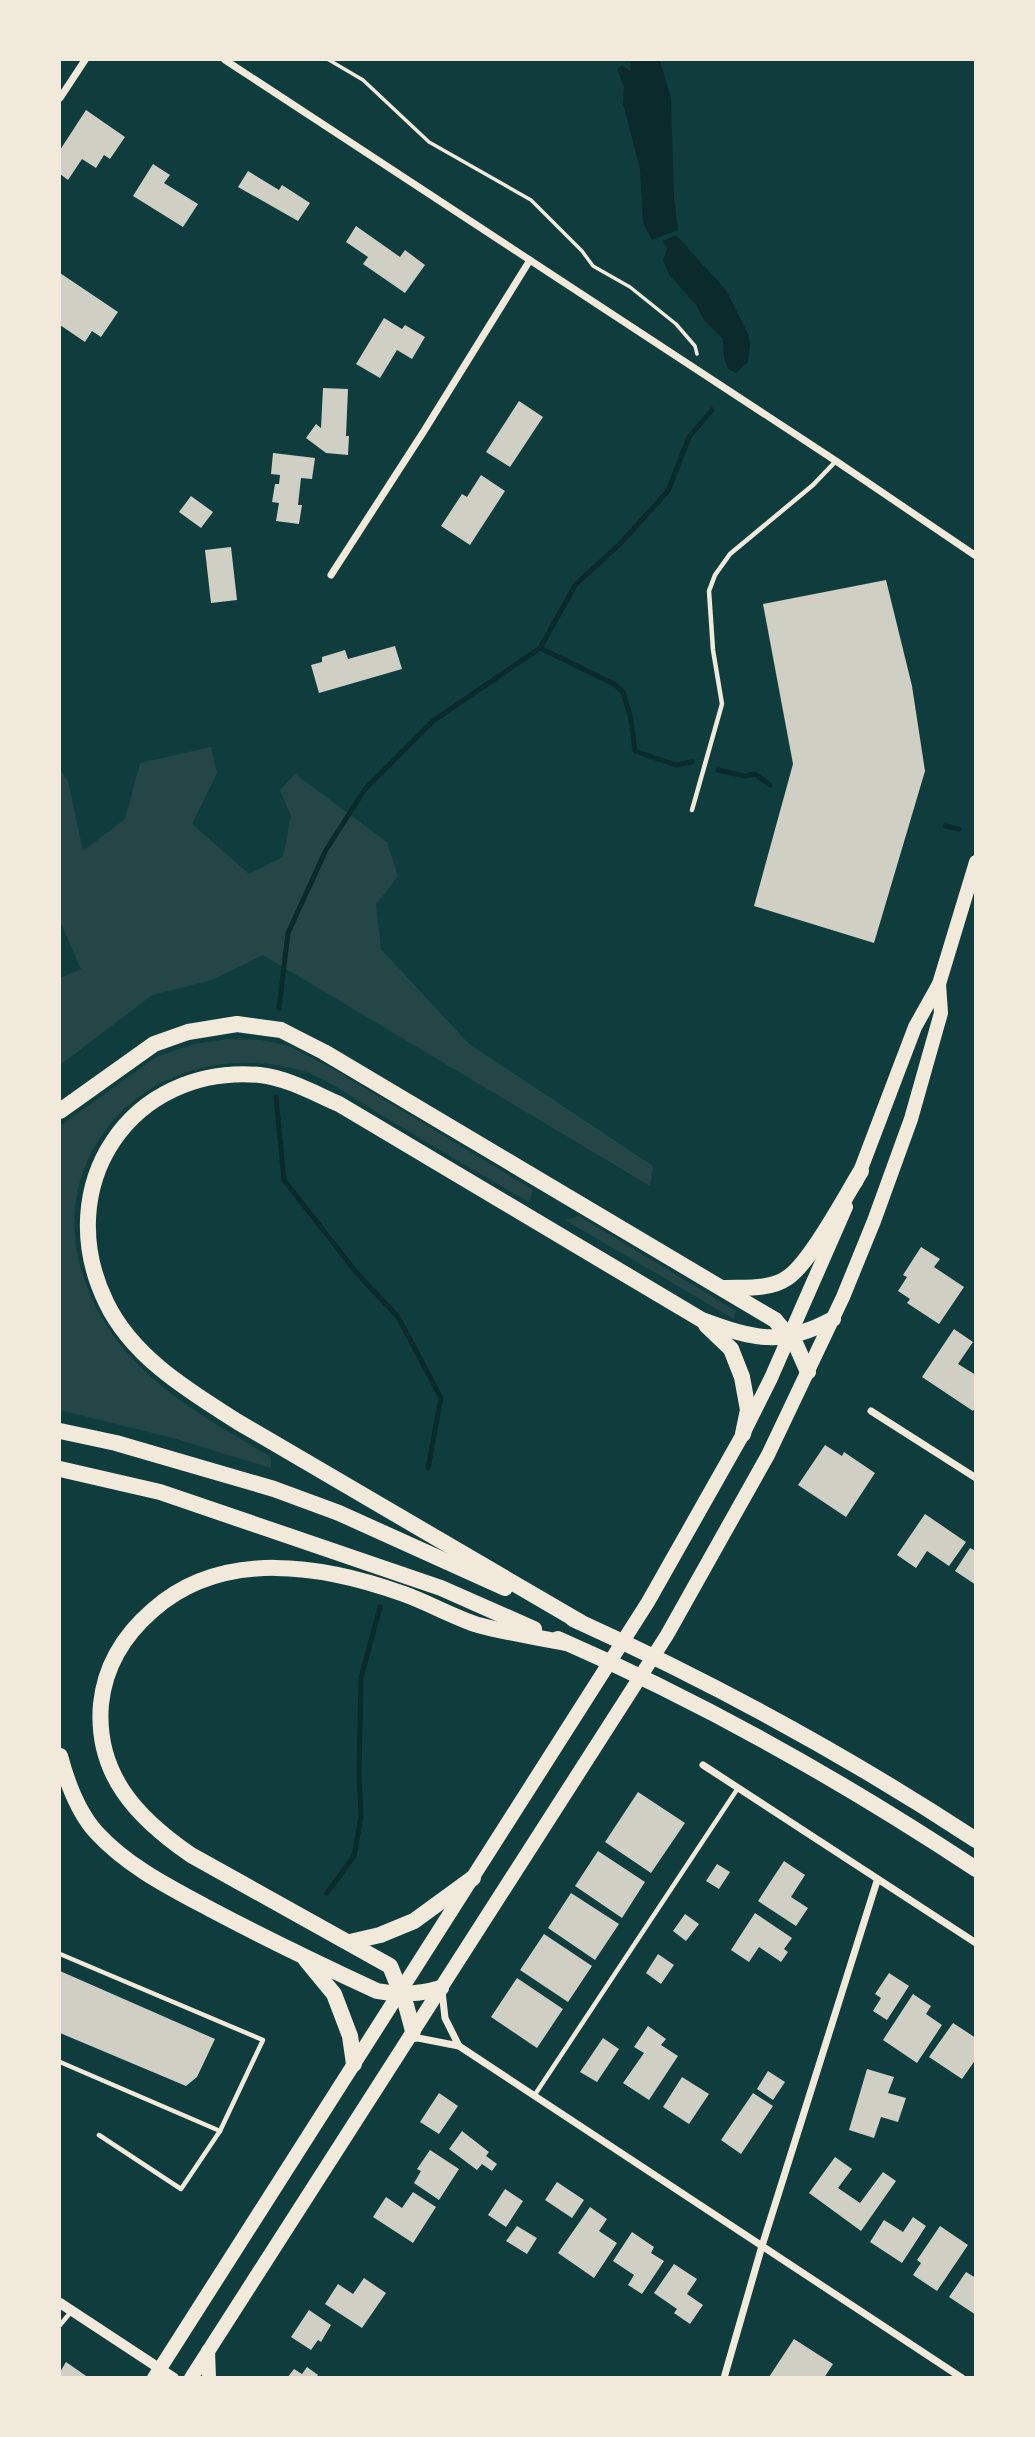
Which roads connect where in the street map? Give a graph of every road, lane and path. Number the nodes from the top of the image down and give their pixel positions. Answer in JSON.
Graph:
{"nodes":[{"id":1,"x":85,"y":60,"type":"edge"},
{"id":2,"x":225,"y":60,"type":"edge"},
{"id":3,"x":329,"y":60,"type":"edge"},
{"id":4,"x":60,"y":98,"type":"edge"},
{"id":5,"x":530,"y":260,"type":"junction"},
{"id":6,"x":691,"y":365,"type":"junction"},
{"id":7,"x":836,"y":461,"type":"junction"},
{"id":8,"x":975,"y":556,"type":"edge"},
{"id":9,"x":331,"y":575,"type":"dead end"},
{"id":10,"x":692,"y":810,"type":"dead end"},
{"id":11,"x":975,"y":862,"type":"edge"},
{"id":12,"x":939,"y":984,"type":"junction"},
{"id":13,"x":60,"y":1111,"type":"edge"},
{"id":14,"x":861,"y":1171,"type":"junction"},
{"id":15,"x":724,"y":1288,"type":"junction"},
{"id":16,"x":833,"y":1319,"type":"junction"},
{"id":17,"x":702,"y":1320,"type":"junction"},
{"id":18,"x":790,"y":1336,"type":"junction"},
{"id":19,"x":808,"y":1372,"type":"junction"},
{"id":20,"x":872,"y":1410,"type":"dead end"},
{"id":21,"x":60,"y":1431,"type":"edge"},
{"id":22,"x":743,"y":1434,"type":"junction"},
{"id":23,"x":60,"y":1469,"type":"edge"},
{"id":24,"x":975,"y":1478,"type":"edge"},
{"id":25,"x":580,"y":1622,"type":"junction"},
{"id":26,"x":566,"y":1643,"type":"junction"},
{"id":27,"x":60,"y":1756,"type":"edge"},
{"id":28,"x":703,"y":1765,"type":"dead end"},
{"id":29,"x":738,"y":1788,"type":"junction"},
{"id":30,"x":975,"y":1840,"type":"edge"},
{"id":31,"x":975,"y":1869,"type":"edge"},
{"id":32,"x":473,"y":1878,"type":"junction"},
{"id":33,"x":877,"y":1881,"type":"junction"},
{"id":34,"x":350,"y":1942,"type":"junction"},
{"id":35,"x":975,"y":1943,"type":"edge"},
{"id":36,"x":60,"y":1954,"type":"edge"},
{"id":37,"x":302,"y":1956,"type":"junction"},
{"id":38,"x":441,"y":1988,"type":"junction"},
{"id":39,"x":401,"y":1992,"type":"junction"},
{"id":40,"x":411,"y":2035,"type":"junction"},
{"id":41,"x":459,"y":2046,"type":"junction"},
{"id":42,"x":60,"y":2062,"type":"edge"},
{"id":43,"x":354,"y":2064,"type":"junction"},
{"id":44,"x":534,"y":2096,"type":"junction"},
{"id":45,"x":220,"y":2131,"type":"junction"},
{"id":46,"x":99,"y":2135,"type":"dead end"},
{"id":47,"x":762,"y":2246,"type":"junction"},
{"id":48,"x":60,"y":2303,"type":"edge"},
{"id":49,"x":72,"y":2311,"type":"junction"},
{"id":50,"x":60,"y":2325,"type":"edge"},
{"id":51,"x":208,"y":2351,"type":"junction"},
{"id":52,"x":157,"y":2373,"type":"edge"},
{"id":53,"x":174,"y":2378,"type":"edge"},
{"id":54,"x":191,"y":2378,"type":"edge"},
{"id":55,"x":209,"y":2378,"type":"edge"},
{"id":56,"x":724,"y":2378,"type":"edge"},
{"id":57,"x":962,"y":2378,"type":"edge"}],
"edges":[{"from":1,"to":4,"type":"street"},
{"from":2,"to":5,"type":"street"},
{"from":3,"to":6,"type":"path"},
{"from":5,"to":6,"type":"street"},
{"from":5,"to":9,"type":"street"},
{"from":6,"to":7,"type":"street"},
{"from":7,"to":8,"type":"street"},
{"from":7,"to":10,"type":"lane"},
{"from":11,"to":12,"type":"main road"},
{"from":12,"to":14,"type":"main road"},
{"from":12,"to":16,"type":"main road"},
{"from":13,"to":15,"type":"highway"},
{"from":14,"to":15,"type":"highway"},
{"from":14,"to":18,"type":"main road"},
{"from":15,"to":18,"type":"highway"},
{"from":16,"to":18,"type":"highway"},
{"from":16,"to":19,"type":"main road"},
{"from":17,"to":18,"type":"highway"},
{"from":17,"to":22,"type":"highway"},
{"from":17,"to":25,"type":"highway"},
{"from":18,"to":19,"type":"highway"},
{"from":18,"to":22,"type":"main road"},
{"from":19,"to":38,"type":"main road"},
{"from":20,"to":24,"type":"street"},
{"from":21,"to":25,"type":"highway"},
{"from":22,"to":32,"type":"main road"},
{"from":23,"to":26,"type":"highway"},
{"from":25,"to":30,"type":"highway"},
{"from":26,"to":31,"type":"highway"},
{"from":26,"to":34,"type":"highway"},
{"from":27,"to":37,"type":"highway"},
{"from":28,"to":29,"type":"street"},
{"from":29,"to":33,"type":"street"},
{"from":29,"to":44,"type":"lane"},
{"from":32,"to":34,"type":"highway"},
{"from":32,"to":39,"type":"main road"},
{"from":33,"to":35,"type":"street"},
{"from":33,"to":47,"type":"street"},
{"from":34,"to":39,"type":"highway"},
{"from":36,"to":45,"type":"lane"},
{"from":37,"to":39,"type":"highway"},
{"from":37,"to":43,"type":"highway"},
{"from":38,"to":39,"type":"highway"},
{"from":38,"to":40,"type":"main road"},
{"from":38,"to":41,"type":"street"},
{"from":39,"to":40,"type":"highway"},
{"from":39,"to":43,"type":"main road"},
{"from":40,"to":41,"type":"street"},
{"from":40,"to":51,"type":"main road"},
{"from":41,"to":44,"type":"street"},
{"from":42,"to":45,"type":"lane"},
{"from":43,"to":52,"type":"main road"},
{"from":44,"to":47,"type":"street"},
{"from":45,"to":46,"type":"lane"},
{"from":47,"to":56,"type":"street"},
{"from":47,"to":57,"type":"street"},
{"from":48,"to":49,"type":"street"},
{"from":49,"to":50,"type":"lane"},
{"from":49,"to":52,"type":"street"},
{"from":51,"to":54,"type":"main road"},
{"from":51,"to":55,"type":"main road"},
{"from":52,"to":53,"type":"street"}]}
